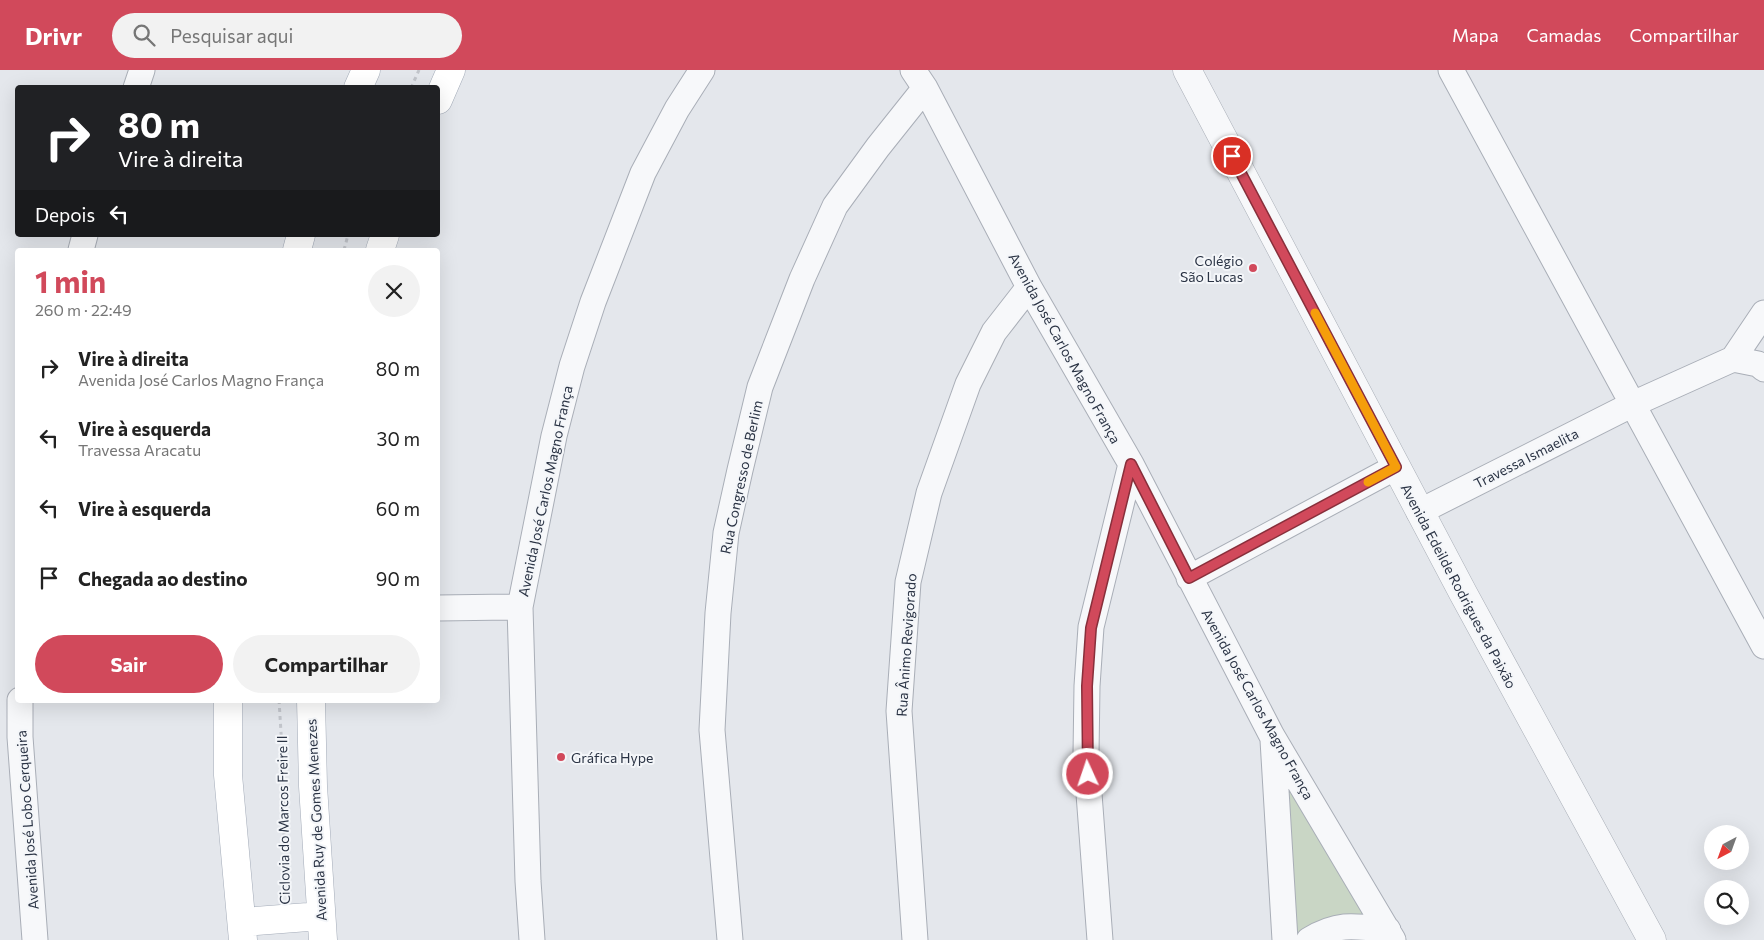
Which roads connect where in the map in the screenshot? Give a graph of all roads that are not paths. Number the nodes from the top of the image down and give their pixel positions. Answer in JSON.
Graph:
{"nodes":[{"id":1,"x":142,"y":70,"type":"edge"},
{"id":2,"x":366,"y":70,"type":"edge"},
{"id":3,"x":451,"y":70,"type":"edge"},
{"id":4,"x":702,"y":70,"type":"edge"},
{"id":5,"x":1187,"y":70,"type":"edge"},
{"id":6,"x":1452,"y":70,"type":"edge"},
{"id":7,"x":919,"y":79,"type":"edge"},
{"id":8,"x":137,"y":85,"type":"edge"},
{"id":9,"x":359,"y":85,"type":"edge"},
{"id":10,"x":440,"y":95,"type":"edge"},
{"id":11,"x":1030,"y":286,"type":"junction"},
{"id":12,"x":1764,"y":313,"type":"edge"},
{"id":13,"x":1733,"y":359,"type":"junction"},
{"id":14,"x":1764,"y":369,"type":"edge"},
{"id":15,"x":1633,"y":404,"type":"junction"},
{"id":16,"x":1131,"y":464,"type":"junction"},
{"id":17,"x":1396,"y":467,"type":"junction"},
{"id":18,"x":1419,"y":512,"type":"junction"},
{"id":19,"x":1189,"y":578,"type":"junction"},
{"id":20,"x":520,"y":607,"type":"junction"},
{"id":21,"x":440,"y":608,"type":"edge"},
{"id":22,"x":1764,"y":646,"type":"edge"},
{"id":23,"x":20,"y":703,"type":"edge"},
{"id":24,"x":228,"y":703,"type":"edge"},
{"id":25,"x":310,"y":703,"type":"edge"},
{"id":26,"x":1272,"y":736,"type":"junction"},
{"id":27,"x":322,"y":928,"type":"edge"},
{"id":28,"x":242,"y":931,"type":"edge"},
{"id":29,"x":1390,"y":935,"type":"edge"},
{"id":30,"x":35,"y":940,"type":"edge"},
{"id":31,"x":532,"y":940,"type":"edge"},
{"id":32,"x":730,"y":940,"type":"edge"},
{"id":33,"x":915,"y":940,"type":"edge"},
{"id":34,"x":1100,"y":940,"type":"edge"},
{"id":35,"x":1285,"y":940,"type":"edge"},
{"id":36,"x":1309,"y":940,"type":"edge"},
{"id":37,"x":1652,"y":940,"type":"edge"}],
"edges":[{"from":1,"to":8,"type":"street"},
{"from":2,"to":9,"type":"main road"},
{"from":3,"to":10,"type":"main road"},
{"from":4,"to":20,"type":"street","name":"Avenida José Carlos Magno França"},
{"from":5,"to":17,"type":"street","name":"Avenida Edeilde Rodrigues da Paixão"},
{"from":6,"to":15,"type":"street"},
{"from":7,"to":11,"type":"street","name":"Avenida José Carlos Magno França"},
{"from":7,"to":32,"type":"street","name":"Rua Congresso de Berlim"},
{"from":11,"to":16,"type":"street","name":"Avenida José Carlos Magno França"},
{"from":11,"to":33,"type":"street","name":"Rua Ânimo Revigorado"},
{"from":12,"to":13,"type":"street"},
{"from":13,"to":14,"type":"street"},
{"from":13,"to":15,"type":"street","name":"Travessa Ismaelita"},
{"from":15,"to":18,"type":"street","name":"Travessa Ismaelita"},
{"from":15,"to":22,"type":"street"},
{"from":16,"to":19,"type":"street","name":"Avenida José Carlos Magno França"},
{"from":16,"to":34,"type":"street"},
{"from":17,"to":18,"type":"street","name":"Avenida Edeilde Rodrigues da Paixão"},
{"from":17,"to":19,"type":"street"},
{"from":18,"to":37,"type":"street","name":"Avenida Edeilde Rodrigues da Paixão"},
{"from":19,"to":26,"type":"street","name":"Avenida José Carlos Magno França"},
{"from":20,"to":21,"type":"street"},
{"from":20,"to":31,"type":"street","name":"Avenida José Carlos Magno França"},
{"from":23,"to":30,"type":"street","name":"Avenida José Lobo Cerqueira"},
{"from":24,"to":28,"type":"main road"},
{"from":25,"to":27,"type":"main road","name":"Avenida Ruy de Gomes Menezes"},
{"from":26,"to":29,"type":"street","name":"Avenida José Carlos Magno França"},
{"from":26,"to":35,"type":"street"},
{"from":27,"to":28,"type":"main road"},
{"from":29,"to":36,"type":"street"}]}
